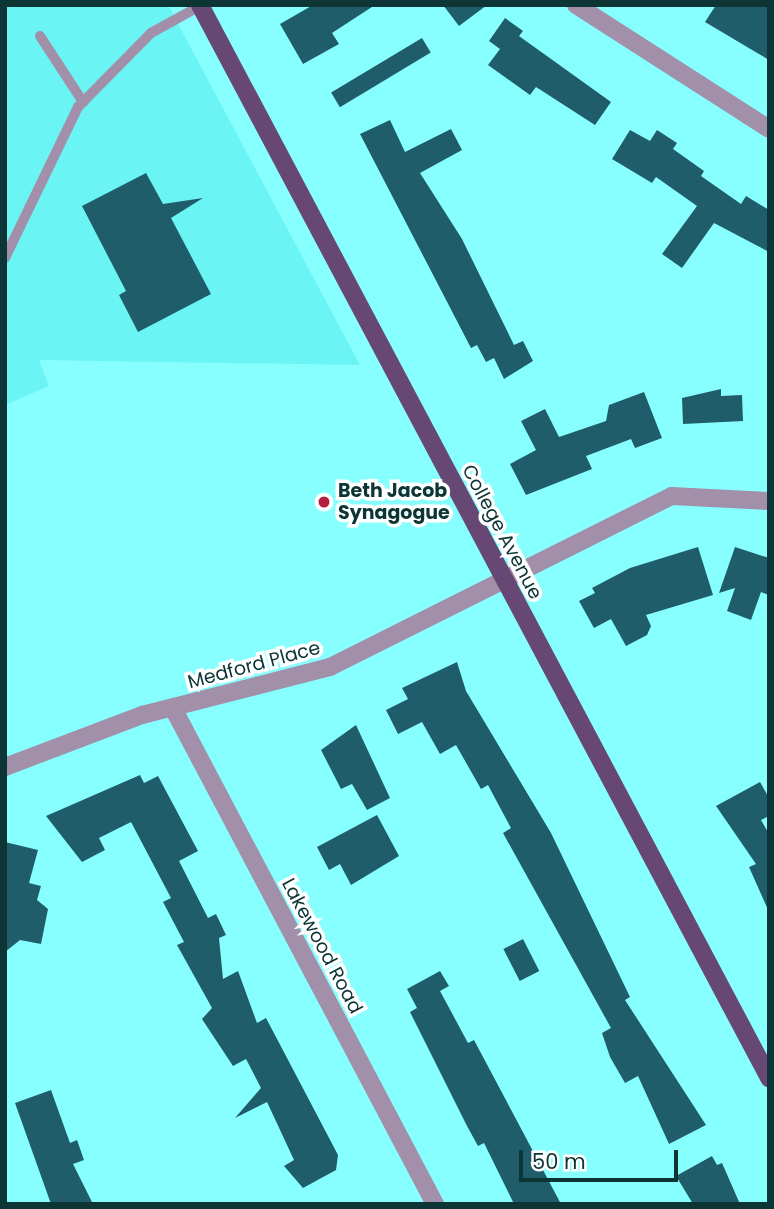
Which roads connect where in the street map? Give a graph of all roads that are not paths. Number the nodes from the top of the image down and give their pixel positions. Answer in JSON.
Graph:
{"nodes":[{"id":1,"x":200,"y":5,"type":"edge"},
{"id":2,"x":576,"y":5,"type":"edge"},
{"id":3,"x":40,"y":36,"type":"dead end"},
{"id":4,"x":83,"y":102,"type":"junction"},
{"id":5,"x":769,"y":129,"type":"edge"},
{"id":6,"x":5,"y":258,"type":"edge"},
{"id":7,"x":769,"y":501,"type":"edge"},
{"id":8,"x":503,"y":580,"type":"junction"},
{"id":9,"x":173,"y":708,"type":"junction"},
{"id":10,"x":5,"y":767,"type":"edge"},
{"id":11,"x":769,"y":1078,"type":"edge"},
{"id":12,"x":435,"y":1204,"type":"edge"}],
"edges":[{"from":1,"to":4,"type":"lane"},
{"from":1,"to":8,"type":"main road","name":"College Avenue"},
{"from":2,"to":5,"type":"street"},
{"from":3,"to":4,"type":"lane"},
{"from":4,"to":6,"type":"lane"},
{"from":7,"to":8,"type":"street","name":"Medford Place"},
{"from":8,"to":9,"type":"street","name":"Medford Place"},
{"from":8,"to":11,"type":"main road","name":"College Avenue"},
{"from":9,"to":10,"type":"street","name":"Medford Place"},
{"from":9,"to":12,"type":"street","name":"Lakewood Road"}]}
